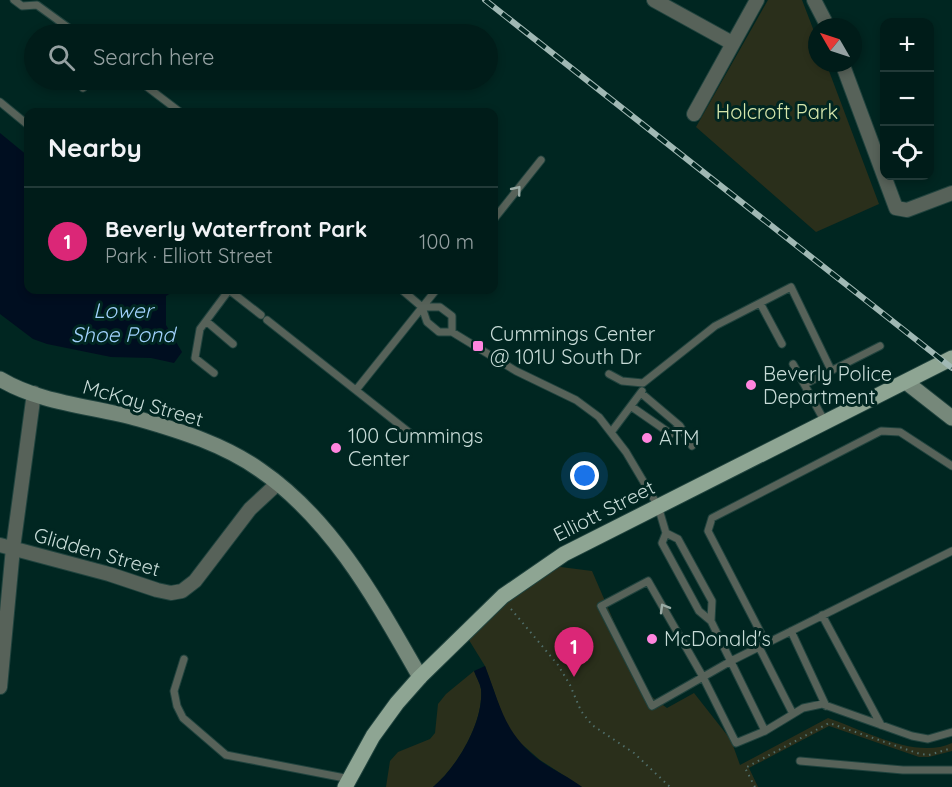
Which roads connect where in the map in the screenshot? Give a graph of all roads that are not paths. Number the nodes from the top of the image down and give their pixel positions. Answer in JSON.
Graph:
{"nodes":[{"id":1,"x":14,"y":0,"type":"edge"},
{"id":2,"x":654,"y":0,"type":"edge"},
{"id":3,"x":756,"y":0,"type":"edge"},
{"id":4,"x":814,"y":0,"type":"edge"},
{"id":5,"x":823,"y":18,"type":"edge"},
{"id":6,"x":64,"y":24,"type":"edge"},
{"id":7,"x":732,"y":44,"type":"junction"},
{"id":8,"x":845,"y":72,"type":"edge"},
{"id":9,"x":151,"y":90,"type":"edge"},
{"id":10,"x":0,"y":102,"type":"edge"},
{"id":11,"x":175,"y":108,"type":"edge"},
{"id":12,"x":694,"y":114,"type":"dead end"},
{"id":13,"x":24,"y":122,"type":"edge"},
{"id":14,"x":541,"y":160,"type":"dead end"},
{"id":15,"x":952,"y":193,"type":"edge"},
{"id":16,"x":498,"y":214,"type":"edge"},
{"id":17,"x":226,"y":294,"type":"edge"},
{"id":18,"x":234,"y":294,"type":"edge"},
{"id":19,"x":407,"y":294,"type":"edge"},
{"id":20,"x":433,"y":294,"type":"edge"},
{"id":21,"x":760,"y":303,"type":"junction"},
{"id":22,"x":422,"y":307,"type":"junction"},
{"id":23,"x":206,"y":321,"type":"junction"},
{"id":24,"x":452,"y":332,"type":"junction"},
{"id":25,"x":233,"y":344,"type":"dead end"},
{"id":26,"x":782,"y":344,"type":"dead end"},
{"id":27,"x":880,"y":346,"type":"dead end"},
{"id":28,"x":952,"y":358,"type":"edge"},
{"id":29,"x":793,"y":364,"type":"dead end"},
{"id":30,"x":831,"y":370,"type":"junction"},
{"id":31,"x":214,"y":373,"type":"dead end"},
{"id":32,"x":609,"y":374,"type":"dead end"},
{"id":33,"x":0,"y":379,"type":"edge"},
{"id":34,"x":906,"y":382,"type":"junction"},
{"id":35,"x":643,"y":383,"type":"junction"},
{"id":36,"x":805,"y":384,"type":"junction"},
{"id":37,"x":356,"y":390,"type":"junction"},
{"id":38,"x":34,"y":393,"type":"junction"},
{"id":39,"x":641,"y":393,"type":"junction"},
{"id":40,"x":632,"y":407,"type":"junction"},
{"id":41,"x":952,"y":418,"type":"edge"},
{"id":42,"x":825,"y":423,"type":"junction"},
{"id":43,"x":680,"y":426,"type":"junction"},
{"id":44,"x":612,"y":431,"type":"junction"},
{"id":45,"x":415,"y":438,"type":"dead end"},
{"id":46,"x":692,"y":446,"type":"dead end"},
{"id":47,"x":952,"y":466,"type":"edge"},
{"id":48,"x":278,"y":483,"type":"junction"},
{"id":49,"x":658,"y":507,"type":"junction"},
{"id":50,"x":666,"y":533,"type":"junction"},
{"id":51,"x":7,"y":547,"type":"edge"},
{"id":52,"x":952,"y":551,"type":"edge"},
{"id":53,"x":822,"y":615,"type":"junction"},
{"id":54,"x":711,"y":621,"type":"junction"},
{"id":55,"x":791,"y":631,"type":"junction"},
{"id":56,"x":763,"y":645,"type":"junction"},
{"id":57,"x":184,"y":659,"type":"dead end"},
{"id":58,"x":731,"y":661,"type":"junction"},
{"id":59,"x":420,"y":677,"type":"junction"},
{"id":60,"x":703,"y":677,"type":"junction"},
{"id":61,"x":0,"y":687,"type":"edge"},
{"id":62,"x":826,"y":706,"type":"junction"},
{"id":63,"x":793,"y":714,"type":"junction"},
{"id":64,"x":881,"y":725,"type":"junction"},
{"id":65,"x":765,"y":730,"type":"junction"},
{"id":66,"x":952,"y":732,"type":"edge"},
{"id":67,"x":800,"y":761,"type":"dead end"},
{"id":68,"x":952,"y":770,"type":"edge"},
{"id":69,"x":347,"y":783,"type":"edge"}],
"edges":[{"from":1,"to":6,"type":"lane"},
{"from":2,"to":7,"type":"street"},
{"from":3,"to":7,"type":"street"},
{"from":4,"to":5,"type":"street"},
{"from":7,"to":12,"type":"street"},
{"from":8,"to":15,"type":"street"},
{"from":9,"to":11,"type":"lane"},
{"from":10,"to":13,"type":"lane"},
{"from":16,"to":14,"type":"lane","one_way":true},
{"from":17,"to":23,"type":"lane"},
{"from":18,"to":37,"type":"lane"},
{"from":19,"to":22,"type":"lane"},
{"from":20,"to":22,"type":"lane"},
{"from":21,"to":26,"type":"lane"},
{"from":21,"to":30,"type":"lane"},
{"from":21,"to":35,"type":"lane"},
{"from":22,"to":24,"type":"lane"},
{"from":22,"to":24,"type":"lane"},
{"from":22,"to":37,"type":"lane"},
{"from":23,"to":25,"type":"lane"},
{"from":23,"to":31,"type":"lane"},
{"from":24,"to":44,"type":"lane"},
{"from":27,"to":30,"type":"lane"},
{"from":28,"to":34,"type":"main road","name":"Elliott Street"},
{"from":29,"to":36,"type":"lane"},
{"from":30,"to":36,"type":"lane"},
{"from":32,"to":35,"type":"lane"},
{"from":33,"to":38,"type":"main road","name":"McKay Street"},
{"from":34,"to":41,"type":"main road"},
{"from":34,"to":42,"type":"main road","name":"Elliott Street"},
{"from":35,"to":39,"type":"lane"},
{"from":36,"to":42,"type":"lane"},
{"from":37,"to":45,"type":"lane"},
{"from":38,"to":48,"type":"main road","name":"McKay Street"},
{"from":38,"to":51,"type":"street"},
{"from":39,"to":40,"type":"lane"},
{"from":39,"to":43,"type":"lane"},
{"from":40,"to":43,"type":"lane"},
{"from":40,"to":44,"type":"lane"},
{"from":42,"to":49,"type":"main road","name":"Elliott Street"},
{"from":43,"to":46,"type":"lane"},
{"from":44,"to":49,"type":"lane"},
{"from":47,"to":56,"type":"lane"},
{"from":48,"to":51,"type":"street","name":"Glidden Street"},
{"from":48,"to":59,"type":"main road","name":"McKay Street"},
{"from":49,"to":50,"type":"lane"},
{"from":49,"to":59,"type":"main road","name":"Elliott Street"},
{"from":50,"to":54,"type":"lane"},
{"from":50,"to":54,"type":"lane"},
{"from":51,"to":61,"type":"street"},
{"from":52,"to":53,"type":"lane"},
{"from":53,"to":55,"type":"lane"},
{"from":53,"to":64,"type":"lane"},
{"from":54,"to":58,"type":"lane"},
{"from":55,"to":56,"type":"lane"},
{"from":55,"to":62,"type":"lane"},
{"from":56,"to":58,"type":"lane"},
{"from":56,"to":63,"type":"lane"},
{"from":57,"to":69,"type":"lane"},
{"from":58,"to":60,"type":"lane"},
{"from":58,"to":65,"type":"lane"},
{"from":59,"to":69,"type":"main road","name":"Elliott Street"},
{"from":60,"to":60,"type":"lane","one_way":true},
{"from":60,"to":65,"type":"lane"},
{"from":62,"to":63,"type":"lane"},
{"from":62,"to":64,"type":"lane"},
{"from":63,"to":65,"type":"lane"},
{"from":64,"to":66,"type":"lane"},
{"from":67,"to":68,"type":"lane"}]}
